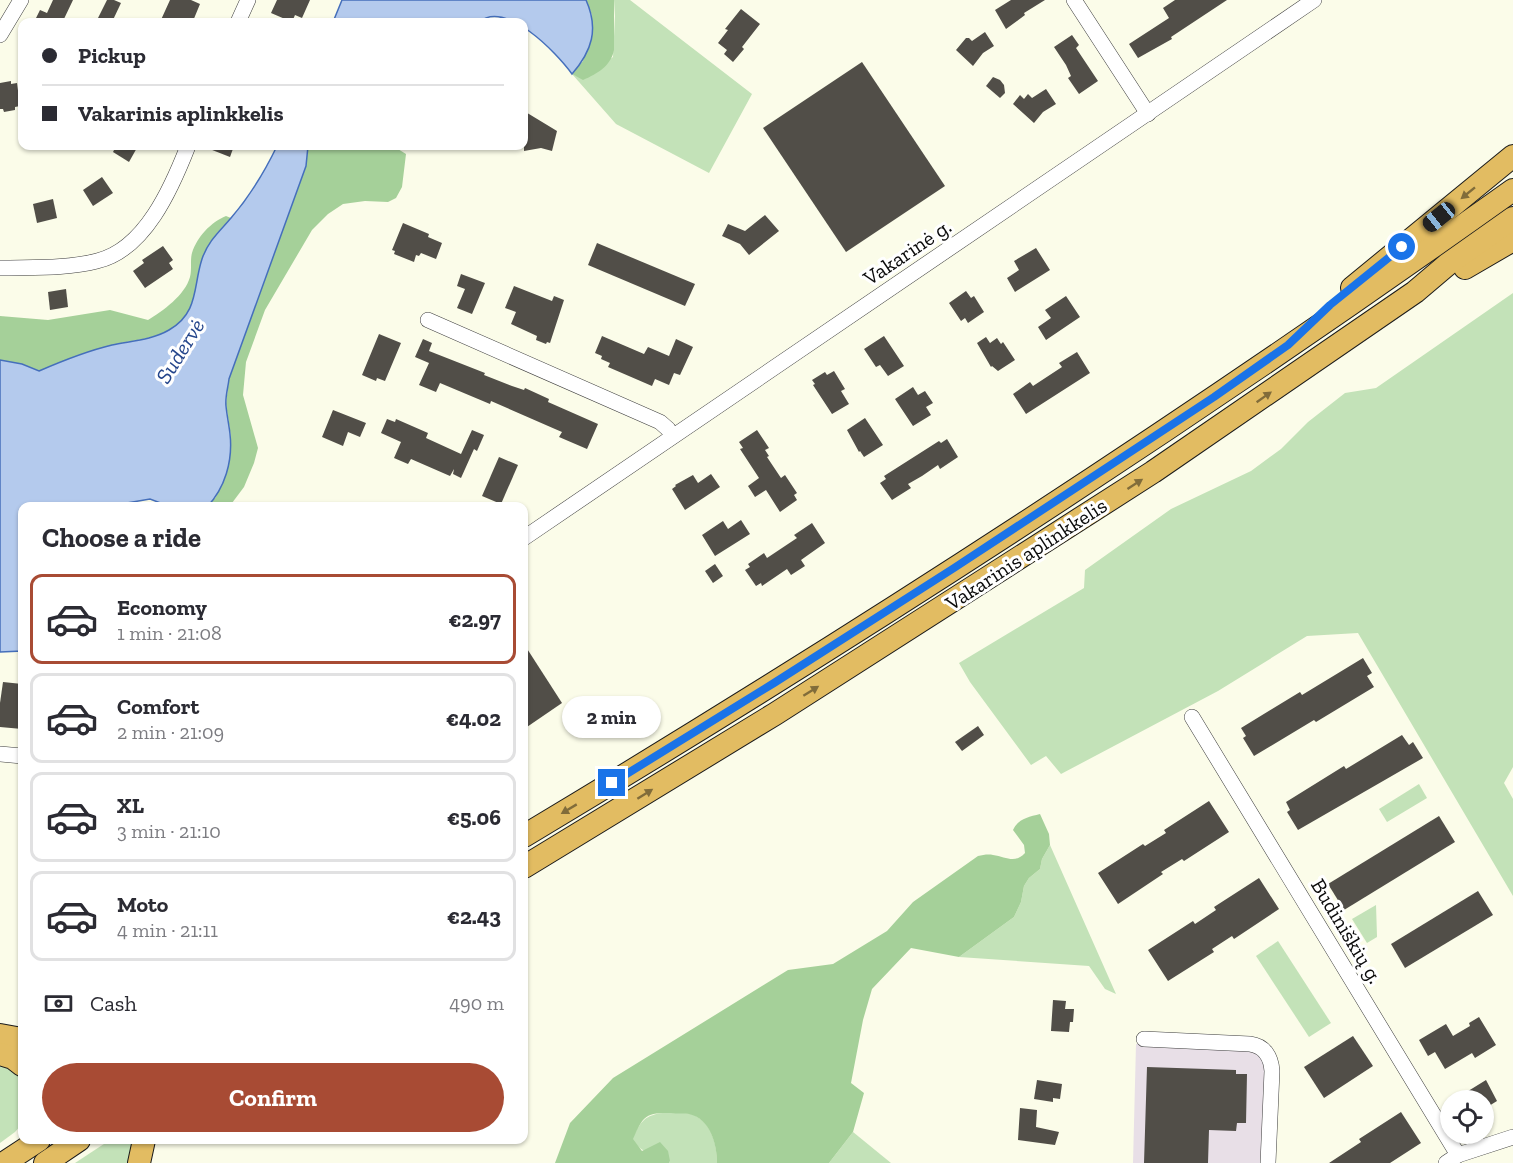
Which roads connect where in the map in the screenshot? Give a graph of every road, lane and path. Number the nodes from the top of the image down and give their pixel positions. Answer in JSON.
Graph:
{"nodes":[{"id":1,"x":21,"y":0,"type":"edge"},
{"id":2,"x":248,"y":0,"type":"edge"},
{"id":3,"x":1074,"y":0,"type":"edge"},
{"id":4,"x":1314,"y":0,"type":"edge"},
{"id":5,"x":240,"y":18,"type":"edge"},
{"id":6,"x":0,"y":35,"type":"edge"},
{"id":7,"x":1148,"y":114,"type":"junction"},
{"id":8,"x":186,"y":150,"type":"edge"},
{"id":9,"x":1513,"y":156,"type":"edge"},
{"id":10,"x":1513,"y":190,"type":"edge"},
{"id":11,"x":1513,"y":218,"type":"edge"},
{"id":12,"x":1513,"y":240,"type":"edge"},
{"id":13,"x":0,"y":268,"type":"edge"},
{"id":14,"x":1415,"y":292,"type":"junction"},
{"id":15,"x":428,"y":320,"type":"dead end"},
{"id":16,"x":1288,"y":345,"type":"junction"},
{"id":17,"x":674,"y":436,"type":"junction"},
{"id":18,"x":528,"y":535,"type":"edge"},
{"id":19,"x":1192,"y":717,"type":"dead end"},
{"id":20,"x":0,"y":754,"type":"edge"},
{"id":21,"x":18,"y":756,"type":"edge"},
{"id":22,"x":528,"y":834,"type":"edge"},
{"id":23,"x":528,"y":865,"type":"edge"},
{"id":24,"x":0,"y":1035,"type":"edge"},
{"id":25,"x":18,"y":1038,"type":"edge"},
{"id":26,"x":1143,"y":1039,"type":"dead end"},
{"id":27,"x":0,"y":1054,"type":"edge"},
{"id":28,"x":18,"y":1062,"type":"edge"},
{"id":29,"x":1513,"y":1137,"type":"edge"},
{"id":30,"x":32,"y":1144,"type":"edge"},
{"id":31,"x":73,"y":1144,"type":"edge"},
{"id":32,"x":143,"y":1144,"type":"edge"},
{"id":33,"x":13,"y":1154,"type":"edge"},
{"id":34,"x":1452,"y":1159,"type":"edge"},
{"id":35,"x":45,"y":1163,"type":"edge"},
{"id":36,"x":139,"y":1163,"type":"edge"},
{"id":37,"x":1268,"y":1163,"type":"edge"}],
"edges":[{"from":1,"to":6,"type":"street"},
{"from":2,"to":5,"type":"street"},
{"from":3,"to":7,"type":"street"},
{"from":4,"to":7,"type":"street","name":"Vakarinė g."},
{"from":7,"to":17,"type":"street","name":"Vakarinė g."},
{"from":8,"to":13,"type":"street"},
{"from":9,"to":16,"type":"highway","one_way":true},
{"from":10,"to":16,"type":"highway","name":"Vakarinis aplinkkelis"},
{"from":11,"to":14,"type":"highway","name":"Vakarinis aplinkkelis"},
{"from":12,"to":14,"type":"highway"},
{"from":23,"to":14,"type":"highway","name":"Vakarinis aplinkkelis","one_way":true},
{"from":15,"to":17,"type":"street"},
{"from":16,"to":22,"type":"highway","name":"Vakarinis aplinkkelis","one_way":true},
{"from":17,"to":18,"type":"street","name":"Vakarinė g."},
{"from":19,"to":34,"type":"street","name":"Budiniškių g."},
{"from":20,"to":21,"type":"street"},
{"from":24,"to":25,"type":"highway"},
{"from":26,"to":37,"type":"street"},
{"from":27,"to":28,"type":"highway"},
{"from":29,"to":34,"type":"street"},
{"from":30,"to":33,"type":"highway"},
{"from":31,"to":35,"type":"highway"},
{"from":32,"to":36,"type":"highway"}]}
